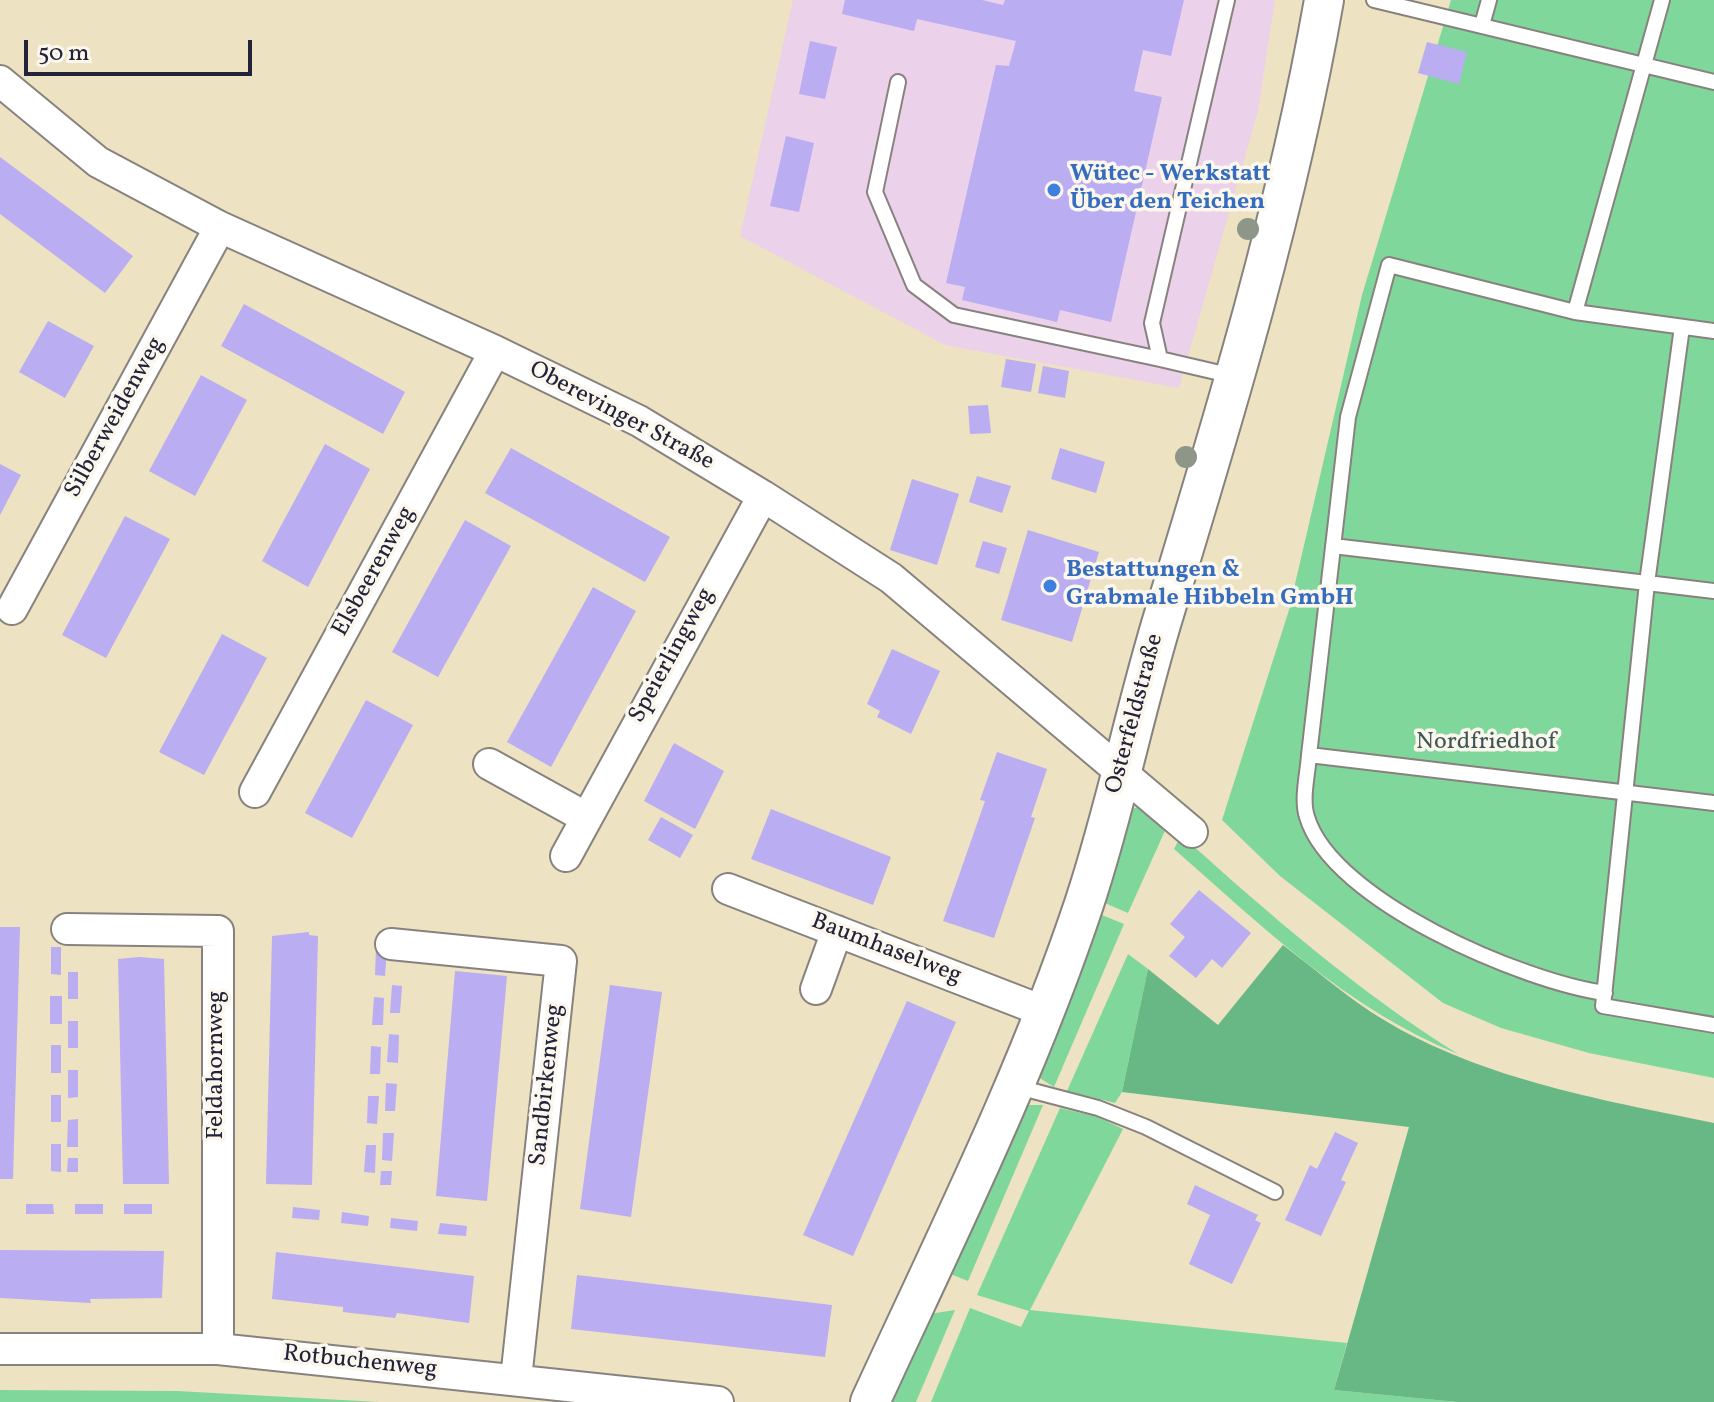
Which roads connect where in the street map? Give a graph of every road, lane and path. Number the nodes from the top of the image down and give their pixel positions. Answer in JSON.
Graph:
{"nodes":[{"id":1,"x":1227,"y":0,"type":"edge"},
{"id":2,"x":1324,"y":0,"type":"edge"},
{"id":3,"x":1374,"y":0,"type":"edge"},
{"id":4,"x":1489,"y":0,"type":"edge"},
{"id":5,"x":1662,"y":0,"type":"edge"},
{"id":6,"x":1482,"y":25,"type":"junction"},
{"id":7,"x":1643,"y":66,"type":"junction"},
{"id":8,"x":0,"y":81,"type":"edge"},
{"id":9,"x":898,"y":82,"type":"dead end"},
{"id":10,"x":1714,"y":82,"type":"edge"},
{"id":11,"x":220,"y":227,"type":"junction"},
{"id":12,"x":1575,"y":312,"type":"junction"},
{"id":13,"x":1682,"y":327,"type":"junction"},
{"id":14,"x":1714,"y":331,"type":"edge"},
{"id":15,"x":495,"y":351,"type":"junction"},
{"id":16,"x":1160,"y":359,"type":"junction"},
{"id":17,"x":1234,"y":376,"type":"junction"},
{"id":18,"x":763,"y":496,"type":"junction"},
{"id":19,"x":1333,"y":546,"type":"junction"},
{"id":20,"x":1647,"y":583,"type":"junction"},
{"id":21,"x":1714,"y":591,"type":"edge"},
{"id":22,"x":12,"y":609,"type":"dead end"},
{"id":23,"x":1309,"y":755,"type":"junction"},
{"id":24,"x":489,"y":764,"type":"dead end"},
{"id":25,"x":1121,"y":769,"type":"junction"},
{"id":26,"x":255,"y":792,"type":"dead end"},
{"id":27,"x":1627,"y":794,"type":"junction"},
{"id":28,"x":1714,"y":803,"type":"edge"},
{"id":29,"x":585,"y":817,"type":"junction"},
{"id":30,"x":1192,"y":832,"type":"dead end"},
{"id":31,"x":566,"y":856,"type":"dead end"},
{"id":32,"x":728,"y":889,"type":"dead end"},
{"id":33,"x":67,"y":929,"type":"dead end"},
{"id":34,"x":837,"y":931,"type":"junction"},
{"id":35,"x":391,"y":944,"type":"dead end"},
{"id":36,"x":816,"y":989,"type":"dead end"},
{"id":37,"x":1605,"y":993,"type":"junction"},
{"id":38,"x":1043,"y":1011,"type":"junction"},
{"id":39,"x":1714,"y":1025,"type":"edge"},
{"id":40,"x":1013,"y":1086,"type":"junction"},
{"id":41,"x":1275,"y":1192,"type":"dead end"},
{"id":42,"x":0,"y":1349,"type":"edge"},
{"id":43,"x":218,"y":1349,"type":"junction"},
{"id":44,"x":516,"y":1379,"type":"junction"},
{"id":45,"x":718,"y":1402,"type":"edge"},
{"id":46,"x":870,"y":1402,"type":"edge"}],
"edges":[{"from":1,"to":16,"type":"lane"},
{"from":2,"to":17,"type":"street","name":"Osterfeldstraße"},
{"from":3,"to":6,"type":"lane"},
{"from":4,"to":6,"type":"lane"},
{"from":5,"to":7,"type":"lane"},
{"from":6,"to":7,"type":"lane"},
{"from":7,"to":10,"type":"lane"},
{"from":7,"to":12,"type":"lane"},
{"from":8,"to":11,"type":"street","name":"Oberevinger Straße"},
{"from":9,"to":16,"type":"lane"},
{"from":11,"to":15,"type":"street","name":"Oberevinger Straße"},
{"from":11,"to":22,"type":"street","name":"Silberweidenweg"},
{"from":12,"to":13,"type":"lane"},
{"from":12,"to":19,"type":"lane"},
{"from":13,"to":14,"type":"lane"},
{"from":13,"to":20,"type":"lane"},
{"from":15,"to":18,"type":"street","name":"Oberevinger Straße"},
{"from":15,"to":26,"type":"street","name":"Elsbeerenweg"},
{"from":16,"to":17,"type":"lane"},
{"from":17,"to":25,"type":"street","name":"Osterfeldstraße"},
{"from":18,"to":25,"type":"street","name":"Oberevinger Straße"},
{"from":18,"to":29,"type":"street","name":"Speierlingweg"},
{"from":19,"to":20,"type":"lane"},
{"from":19,"to":23,"type":"lane"},
{"from":20,"to":21,"type":"lane"},
{"from":20,"to":27,"type":"lane"},
{"from":23,"to":27,"type":"lane"},
{"from":23,"to":37,"type":"lane"},
{"from":24,"to":29,"type":"street"},
{"from":25,"to":30,"type":"street","name":"Oberevinger Straße"},
{"from":25,"to":38,"type":"street","name":"Osterfeldstraße"},
{"from":27,"to":28,"type":"lane"},
{"from":27,"to":37,"type":"lane"},
{"from":29,"to":31,"type":"street","name":"Speierlingweg"},
{"from":32,"to":34,"type":"street","name":"Baumhaselweg"},
{"from":33,"to":43,"type":"street","name":"Feldahornweg"},
{"from":34,"to":36,"type":"street"},
{"from":34,"to":38,"type":"street","name":"Baumhaselweg"},
{"from":35,"to":44,"type":"street","name":"Sandbirkenweg"},
{"from":37,"to":39,"type":"lane"},
{"from":38,"to":40,"type":"street","name":"Osterfeldstraße"},
{"from":40,"to":41,"type":"lane"},
{"from":40,"to":46,"type":"street","name":"Osterfeldstraße"},
{"from":42,"to":43,"type":"street","name":"Rotbuchenweg"},
{"from":43,"to":44,"type":"street","name":"Rotbuchenweg"},
{"from":44,"to":45,"type":"street","name":"Rotbuchenweg"}]}
